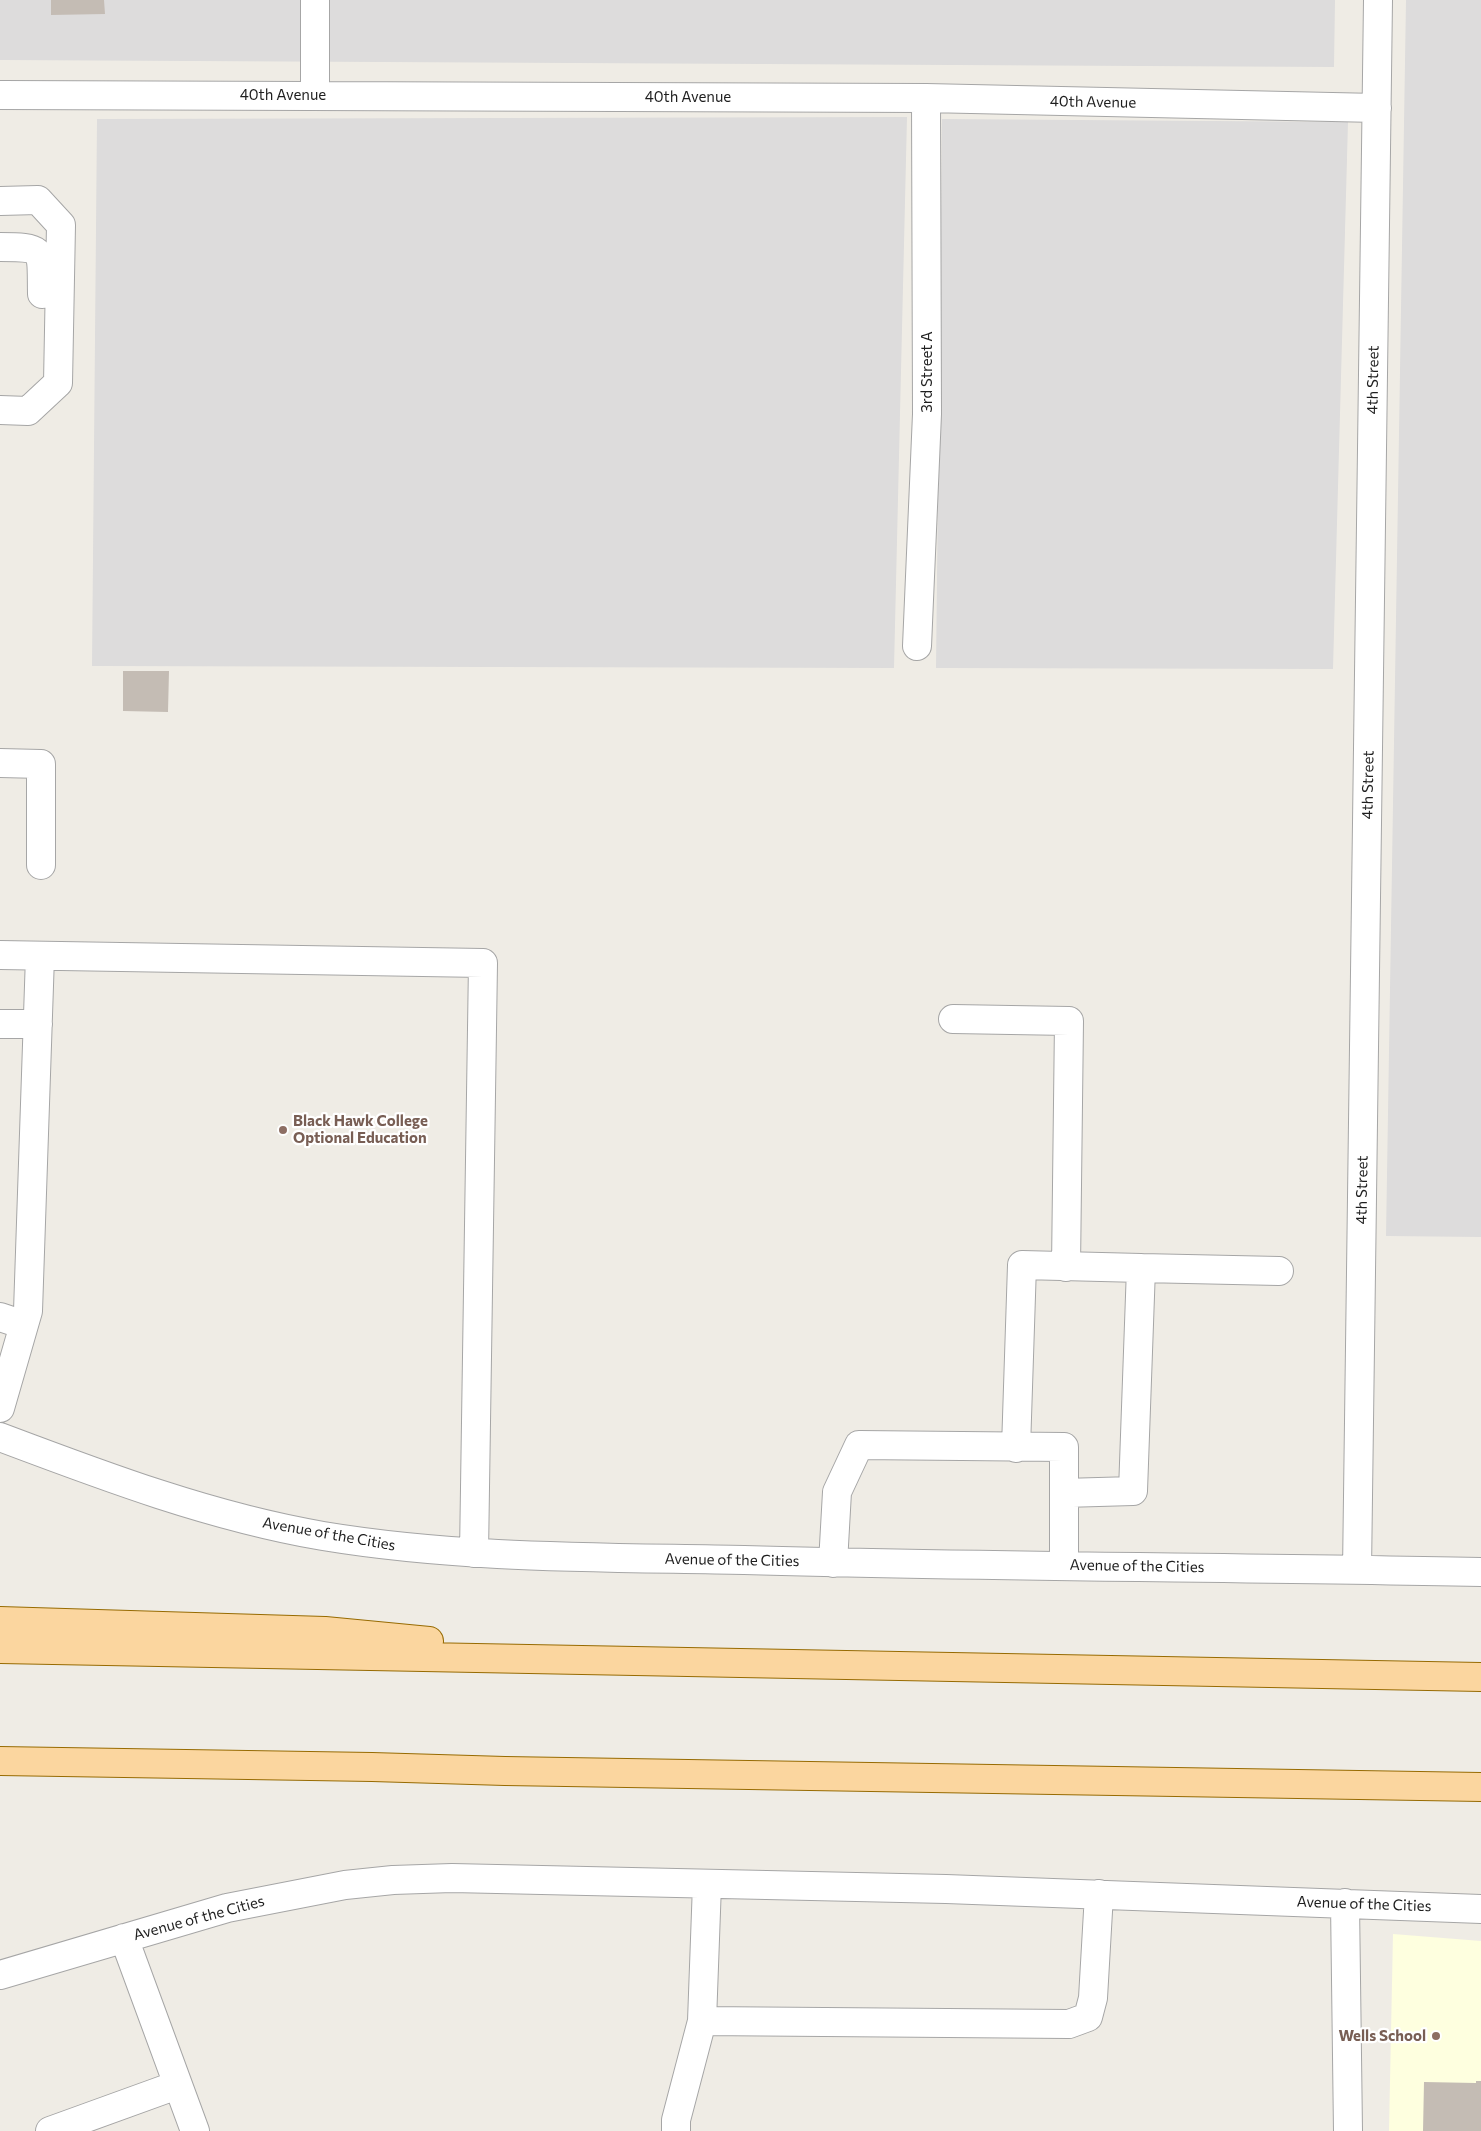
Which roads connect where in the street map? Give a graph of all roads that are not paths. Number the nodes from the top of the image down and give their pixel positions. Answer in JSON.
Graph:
{"nodes":[{"id":1,"x":316,"y":0,"type":"edge"},
{"id":2,"x":1378,"y":0,"type":"edge"},
{"id":3,"x":0,"y":94,"type":"edge"},
{"id":4,"x":315,"y":96,"type":"junction"},
{"id":5,"x":926,"y":98,"type":"junction"},
{"id":6,"x":1377,"y":108,"type":"junction"},
{"id":7,"x":0,"y":201,"type":"edge"},
{"id":8,"x":0,"y":247,"type":"edge"},
{"id":9,"x":58,"y":383,"type":"junction"},
{"id":10,"x":0,"y":410,"type":"edge"},
{"id":11,"x":917,"y":646,"type":"dead end"},
{"id":12,"x":0,"y":762,"type":"edge"},
{"id":13,"x":41,"y":865,"type":"dead end"},
{"id":14,"x":0,"y":956,"type":"edge"},
{"id":15,"x":40,"y":956,"type":"junction"},
{"id":16,"x":953,"y":1019,"type":"dead end"},
{"id":17,"x":0,"y":1024,"type":"edge"},
{"id":18,"x":38,"y":1024,"type":"junction"},
{"id":19,"x":1066,"y":1267,"type":"junction"},
{"id":20,"x":1141,"y":1268,"type":"junction"},
{"id":21,"x":1279,"y":1271,"type":"dead end"},
{"id":22,"x":12,"y":1321,"type":"edge"},
{"id":23,"x":0,"y":1408,"type":"edge"},
{"id":24,"x":0,"y":1437,"type":"edge"},
{"id":25,"x":1016,"y":1448,"type":"junction"},
{"id":26,"x":1064,"y":1493,"type":"junction"},
{"id":27,"x":474,"y":1553,"type":"junction"},
{"id":28,"x":833,"y":1563,"type":"junction"},
{"id":29,"x":1064,"y":1565,"type":"junction"},
{"id":30,"x":1357,"y":1570,"type":"junction"},
{"id":31,"x":1481,"y":1572,"type":"edge"},
{"id":32,"x":0,"y":1621,"type":"edge"},
{"id":33,"x":0,"y":1650,"type":"edge"},
{"id":34,"x":627,"y":1661,"type":"junction"},
{"id":35,"x":1481,"y":1677,"type":"edge"},
{"id":36,"x":0,"y":1761,"type":"edge"},
{"id":37,"x":1481,"y":1787,"type":"edge"},
{"id":38,"x":707,"y":1884,"type":"junction"},
{"id":39,"x":1099,"y":1894,"type":"junction"},
{"id":40,"x":1345,"y":1903,"type":"junction"},
{"id":41,"x":1481,"y":1909,"type":"edge"},
{"id":42,"x":124,"y":1938,"type":"junction"},
{"id":43,"x":0,"y":1975,"type":"edge"},
{"id":44,"x":702,"y":2021,"type":"junction"},
{"id":45,"x":177,"y":2085,"type":"junction"},
{"id":46,"x":50,"y":2131,"type":"edge"},
{"id":47,"x":195,"y":2131,"type":"edge"},
{"id":48,"x":676,"y":2131,"type":"edge"},
{"id":49,"x":1348,"y":2131,"type":"edge"}],
"edges":[{"from":1,"to":4,"type":"street"},
{"from":2,"to":6,"type":"street","name":"4th Street"},
{"from":3,"to":4,"type":"street","name":"40th Avenue"},
{"from":4,"to":5,"type":"street","name":"40th Avenue"},
{"from":5,"to":6,"type":"street","name":"40th Avenue"},
{"from":5,"to":11,"type":"street","name":"3rd Street A"},
{"from":6,"to":30,"type":"street","name":"4th Street"},
{"from":7,"to":9,"type":"street"},
{"from":8,"to":9,"type":"street"},
{"from":9,"to":10,"type":"street"},
{"from":12,"to":13,"type":"street"},
{"from":14,"to":15,"type":"street"},
{"from":15,"to":18,"type":"street"},
{"from":15,"to":27,"type":"street"},
{"from":16,"to":19,"type":"street"},
{"from":17,"to":18,"type":"street"},
{"from":18,"to":22,"type":"street"},
{"from":19,"to":20,"type":"street"},
{"from":19,"to":25,"type":"street"},
{"from":20,"to":21,"type":"street"},
{"from":20,"to":26,"type":"street"},
{"from":22,"to":23,"type":"street"},
{"from":24,"to":27,"type":"street","name":"Avenue of the Cities"},
{"from":25,"to":26,"type":"street"},
{"from":25,"to":28,"type":"street"},
{"from":26,"to":29,"type":"street"},
{"from":27,"to":28,"type":"street","name":"Avenue of the Cities"},
{"from":28,"to":29,"type":"street","name":"Avenue of the Cities"},
{"from":29,"to":30,"type":"street","name":"Avenue of the Cities"},
{"from":30,"to":31,"type":"street","name":"Avenue of the Cities"},
{"from":32,"to":34,"type":"main road"},
{"from":33,"to":34,"type":"main road"},
{"from":34,"to":35,"type":"main road"},
{"from":36,"to":37,"type":"main road"},
{"from":38,"to":39,"type":"street","name":"Avenue of the Cities"},
{"from":38,"to":42,"type":"street","name":"Avenue of the Cities"},
{"from":38,"to":44,"type":"street"},
{"from":39,"to":40,"type":"street","name":"Avenue of the Cities"},
{"from":39,"to":44,"type":"street"},
{"from":40,"to":41,"type":"street","name":"Avenue of the Cities"},
{"from":40,"to":49,"type":"street"},
{"from":42,"to":43,"type":"street","name":"Avenue of the Cities"},
{"from":42,"to":45,"type":"street"},
{"from":44,"to":48,"type":"street"},
{"from":45,"to":46,"type":"street"},
{"from":45,"to":47,"type":"street"}]}
